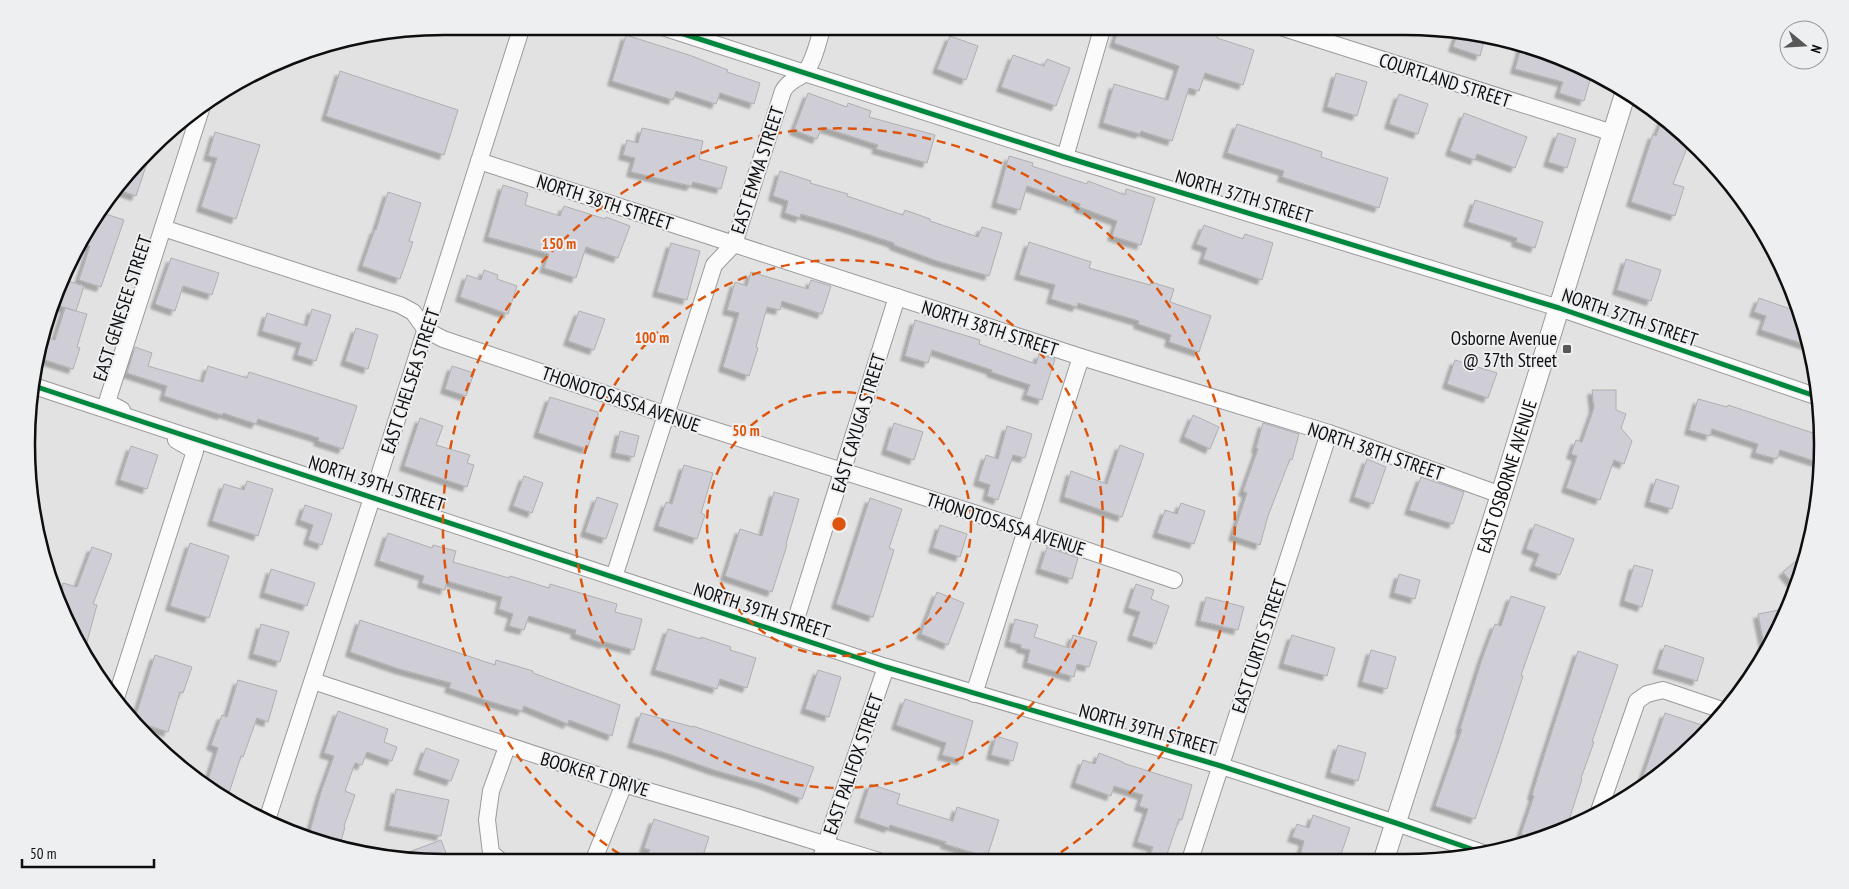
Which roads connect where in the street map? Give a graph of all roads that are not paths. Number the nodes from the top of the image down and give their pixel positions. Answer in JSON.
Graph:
{"nodes":[{"id":1,"x":519,"y":35,"type":"edge"},
{"id":2,"x":687,"y":35,"type":"edge"},
{"id":3,"x":819,"y":35,"type":"edge"},
{"id":4,"x":1100,"y":35,"type":"edge"},
{"id":5,"x":1305,"y":35,"type":"edge"},
{"id":6,"x":806,"y":73,"type":"junction"},
{"id":7,"x":1624,"y":99,"type":"edge"},
{"id":8,"x":198,"y":118,"type":"edge"},
{"id":9,"x":1613,"y":133,"type":"junction"},
{"id":10,"x":1065,"y":156,"type":"junction"},
{"id":11,"x":479,"y":161,"type":"junction"},
{"id":12,"x":163,"y":228,"type":"junction"},
{"id":13,"x":734,"y":244,"type":"junction"},
{"id":14,"x":898,"y":297,"type":"junction"},
{"id":15,"x":1559,"y":308,"type":"junction"},
{"id":16,"x":426,"y":330,"type":"junction"},
{"id":17,"x":1081,"y":357,"type":"junction"},
{"id":18,"x":39,"y":388,"type":"edge"},
{"id":19,"x":1810,"y":394,"type":"edge"},
{"id":20,"x":667,"y":414,"type":"junction"},
{"id":21,"x":151,"y":425,"type":"junction"},
{"id":22,"x":1329,"y":433,"type":"junction"},
{"id":23,"x":843,"y":472,"type":"junction"},
{"id":24,"x":1501,"y":495,"type":"junction"},
{"id":25,"x":372,"y":498,"type":"junction"},
{"id":26,"x":1027,"y":530,"type":"junction"},
{"id":27,"x":614,"y":577,"type":"junction"},
{"id":28,"x":1174,"y":580,"type":"dead end"},
{"id":29,"x":791,"y":635,"type":"junction"},
{"id":30,"x":886,"y":667,"type":"junction"},
{"id":31,"x":313,"y":681,"type":"junction"},
{"id":32,"x":118,"y":691,"type":"edge"},
{"id":33,"x":974,"y":694,"type":"junction"},
{"id":34,"x":1717,"y":708,"type":"edge"},
{"id":35,"x":507,"y":747,"type":"junction"},
{"id":36,"x":1220,"y":766,"type":"junction"},
{"id":37,"x":624,"y":784,"type":"junction"},
{"id":38,"x":1602,"y":803,"type":"edge"},
{"id":39,"x":269,"y":815,"type":"edge"},
{"id":40,"x":1396,"y":823,"type":"junction"},
{"id":41,"x":825,"y":845,"type":"junction"},
{"id":42,"x":1469,"y":848,"type":"edge"},
{"id":43,"x":492,"y":854,"type":"edge"},
{"id":44,"x":596,"y":854,"type":"edge"},
{"id":45,"x":822,"y":854,"type":"edge"},
{"id":46,"x":855,"y":854,"type":"edge"},
{"id":47,"x":1192,"y":854,"type":"edge"},
{"id":48,"x":1386,"y":854,"type":"edge"}],
"edges":[{"from":1,"to":11,"type":"street","name":"EAST CHELSEA STREET"},
{"from":2,"to":6,"type":"street","name":"NORTH 37TH STREET"},
{"from":3,"to":6,"type":"street"},
{"from":4,"to":10,"type":"street"},
{"from":5,"to":9,"type":"street","name":"COURTLAND STREET"},
{"from":6,"to":10,"type":"street","name":"NORTH 37TH STREET"},
{"from":6,"to":13,"type":"street","name":"EAST EMMA STREET"},
{"from":7,"to":9,"type":"street","name":"EAST OSBORNE AVENUE"},
{"from":8,"to":12,"type":"street","name":"EAST GENESEE STREET"},
{"from":9,"to":15,"type":"street","name":"EAST OSBORNE AVENUE"},
{"from":10,"to":15,"type":"street","name":"NORTH 37TH STREET"},
{"from":11,"to":13,"type":"street","name":"NORTH 38TH STREET"},
{"from":11,"to":16,"type":"street","name":"EAST CHELSEA STREET"},
{"from":12,"to":16,"type":"street","name":"THONOTOSASSA AVENUE"},
{"from":12,"to":21,"type":"street","name":"EAST GENESEE STREET"},
{"from":13,"to":14,"type":"street","name":"NORTH 38TH STREET"},
{"from":13,"to":20,"type":"street","name":"EAST EMMA STREET"},
{"from":14,"to":17,"type":"street","name":"NORTH 38TH STREET"},
{"from":14,"to":23,"type":"street","name":"EAST CAYUGA STREET"},
{"from":15,"to":19,"type":"street","name":"NORTH 37TH STREET"},
{"from":15,"to":24,"type":"street","name":"EAST OSBORNE AVENUE"},
{"from":16,"to":20,"type":"street","name":"THONOTOSASSA AVENUE"},
{"from":16,"to":25,"type":"street","name":"EAST CHELSEA STREET"},
{"from":17,"to":22,"type":"street","name":"NORTH 38TH STREET"},
{"from":17,"to":26,"type":"street"},
{"from":18,"to":21,"type":"street","name":"NORTH 39TH STREET"},
{"from":20,"to":23,"type":"street","name":"THONOTOSASSA AVENUE"},
{"from":20,"to":27,"type":"street","name":"EAST EMMA STREET"},
{"from":21,"to":25,"type":"street","name":"NORTH 39TH STREET"},
{"from":21,"to":32,"type":"street","name":"EAST GENESEE STREET"},
{"from":22,"to":24,"type":"street","name":"NORTH 38TH STREET"},
{"from":22,"to":36,"type":"street","name":"EAST CURTIS STREET"},
{"from":23,"to":26,"type":"street","name":"THONOTOSASSA AVENUE"},
{"from":23,"to":29,"type":"street","name":"EAST CAYUGA STREET"},
{"from":24,"to":40,"type":"street","name":"EAST OSBORNE AVENUE"},
{"from":25,"to":27,"type":"street","name":"NORTH 39TH STREET"},
{"from":25,"to":31,"type":"street","name":"EAST CHELSEA STREET"},
{"from":26,"to":28,"type":"street","name":"THONOTOSASSA AVENUE"},
{"from":26,"to":33,"type":"street"},
{"from":27,"to":29,"type":"street","name":"NORTH 39TH STREET"},
{"from":29,"to":30,"type":"street","name":"NORTH 39TH STREET"},
{"from":30,"to":33,"type":"street","name":"NORTH 39TH STREET"},
{"from":30,"to":41,"type":"street","name":"EAST PALIFOX STREET"},
{"from":31,"to":35,"type":"street","name":"BOOKER T DRIVE"},
{"from":31,"to":39,"type":"street","name":"EAST CHELSEA STREET"},
{"from":33,"to":36,"type":"street","name":"NORTH 39TH STREET"},
{"from":34,"to":38,"type":"street"},
{"from":35,"to":37,"type":"street","name":"BOOKER T DRIVE"},
{"from":35,"to":43,"type":"street"},
{"from":36,"to":40,"type":"street","name":"NORTH 39TH STREET"},
{"from":36,"to":47,"type":"street","name":"EAST CURTIS STREET"},
{"from":37,"to":41,"type":"street","name":"BOOKER T DRIVE"},
{"from":37,"to":44,"type":"street"},
{"from":40,"to":42,"type":"street","name":"NORTH 39TH STREET"},
{"from":40,"to":48,"type":"street","name":"EAST OSBORNE AVENUE"},
{"from":41,"to":45,"type":"street","name":"EAST PALIFOX STREET"},
{"from":41,"to":46,"type":"street","name":"BOOKER T DRIVE"}]}
